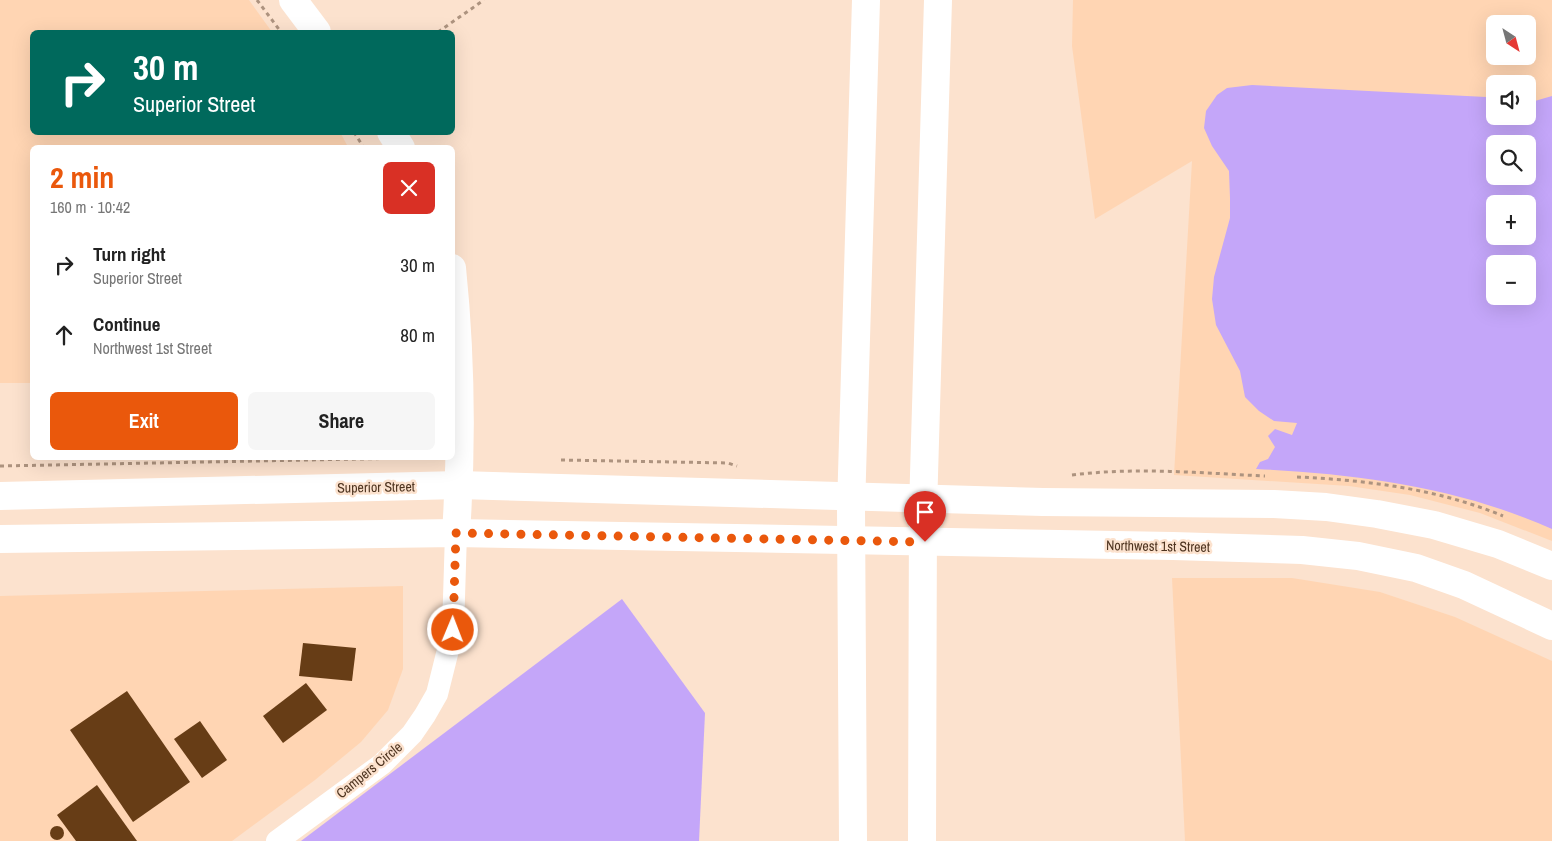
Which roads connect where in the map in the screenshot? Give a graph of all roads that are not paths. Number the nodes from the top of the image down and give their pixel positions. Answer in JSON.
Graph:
{"nodes":[{"id":1,"x":293,"y":0,"type":"edge"},
{"id":2,"x":866,"y":0,"type":"edge"},
{"id":3,"x":938,"y":0,"type":"edge"},
{"id":4,"x":316,"y":30,"type":"edge"},
{"id":5,"x":455,"y":294,"type":"edge"},
{"id":6,"x":459,"y":485,"type":"junction"},
{"id":7,"x":0,"y":496,"type":"edge"},
{"id":8,"x":456,"y":533,"type":"junction"},
{"id":9,"x":0,"y":539,"type":"edge"},
{"id":10,"x":1552,"y":566,"type":"edge"},
{"id":11,"x":853,"y":625,"type":"junction"},
{"id":12,"x":1552,"y":626,"type":"edge"},
{"id":13,"x":924,"y":657,"type":"junction"},
{"id":14,"x":277,"y":841,"type":"edge"},
{"id":15,"x":840,"y":841,"type":"edge"},
{"id":16,"x":853,"y":841,"type":"edge"},
{"id":17,"x":922,"y":841,"type":"edge"},
{"id":18,"x":936,"y":841,"type":"edge"}],
"edges":[{"from":1,"to":4,"type":"main road"},
{"from":2,"to":11,"type":"main road"},
{"from":3,"to":13,"type":"main road"},
{"from":5,"to":6,"type":"main road"},
{"from":6,"to":7,"type":"main road","name":"Superior Street"},
{"from":6,"to":8,"type":"main road"},
{"from":6,"to":10,"type":"main road","name":"Superior Street"},
{"from":8,"to":9,"type":"main road"},
{"from":8,"to":12,"type":"main road","name":"Northwest 1st Street"},
{"from":8,"to":14,"type":"street","name":"Campers Circle"},
{"from":11,"to":15,"type":"main road"},
{"from":11,"to":16,"type":"main road"},
{"from":13,"to":17,"type":"main road"},
{"from":13,"to":18,"type":"main road"}]}
